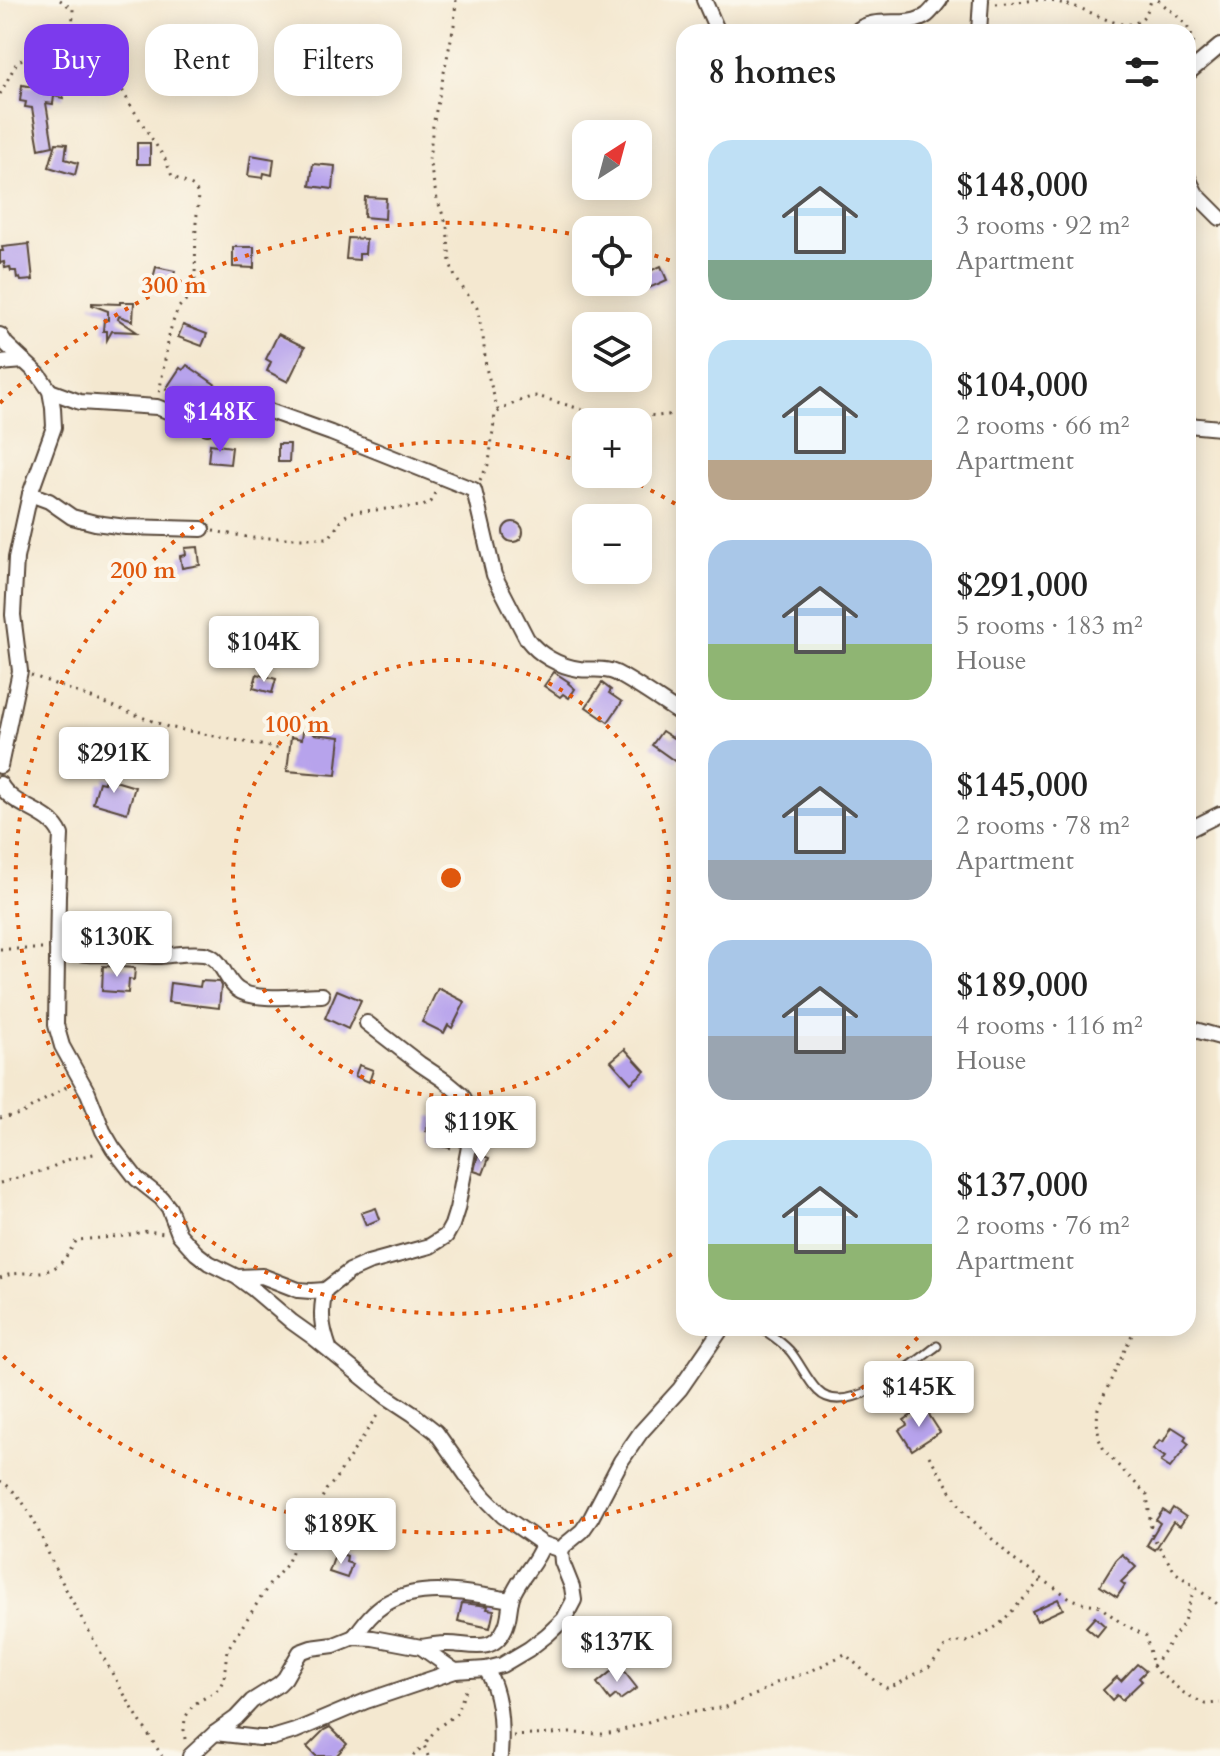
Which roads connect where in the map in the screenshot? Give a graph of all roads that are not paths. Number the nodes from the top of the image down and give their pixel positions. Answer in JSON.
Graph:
{"nodes":[{"id":1,"x":704,"y":0,"type":"edge"},
{"id":2,"x":940,"y":0,"type":"edge"},
{"id":3,"x":981,"y":0,"type":"edge"},
{"id":4,"x":714,"y":24,"type":"edge"},
{"id":5,"x":866,"y":24,"type":"edge"},
{"id":6,"x":980,"y":24,"type":"edge"},
{"id":7,"x":1220,"y":46,"type":"edge"},
{"id":8,"x":1196,"y":66,"type":"edge"},
{"id":9,"x":1196,"y":194,"type":"edge"},
{"id":10,"x":1220,"y":218,"type":"edge"},
{"id":11,"x":0,"y":335,"type":"edge"},
{"id":12,"x":24,"y":361,"type":"junction"},
{"id":13,"x":0,"y":363,"type":"edge"},
{"id":14,"x":50,"y":391,"type":"junction"},
{"id":15,"x":1196,"y":426,"type":"edge"},
{"id":16,"x":1220,"y":428,"type":"edge"},
{"id":17,"x":30,"y":494,"type":"junction"},
{"id":18,"x":202,"y":529,"type":"road end"},
{"id":19,"x":676,"y":711,"type":"edge"},
{"id":20,"x":0,"y":766,"type":"edge"},
{"id":21,"x":0,"y":784,"type":"edge"},
{"id":22,"x":1220,"y":814,"type":"edge"},
{"id":23,"x":1196,"y":826,"type":"edge"},
{"id":24,"x":57,"y":948,"type":"junction"},
{"id":25,"x":322,"y":995,"type":"dead end"},
{"id":26,"x":367,"y":1023,"type":"dead end"},
{"id":27,"x":1196,"y":1030,"type":"edge"},
{"id":28,"x":1220,"y":1037,"type":"edge"},
{"id":29,"x":237,"y":1277,"type":"junction"},
{"id":30,"x":325,"y":1290,"type":"junction"},
{"id":31,"x":716,"y":1336,"type":"edge"},
{"id":32,"x":771,"y":1336,"type":"edge"},
{"id":33,"x":937,"y":1346,"type":"dead end"},
{"id":34,"x":330,"y":1350,"type":"junction"},
{"id":35,"x":543,"y":1544,"type":"junction"},
{"id":36,"x":561,"y":1550,"type":"junction"},
{"id":37,"x":511,"y":1600,"type":"junction"},
{"id":38,"x":354,"y":1637,"type":"junction"},
{"id":39,"x":421,"y":1647,"type":"junction"},
{"id":40,"x":480,"y":1669,"type":"junction"},
{"id":41,"x":455,"y":1671,"type":"junction"},
{"id":42,"x":215,"y":1733,"type":"junction"},
{"id":43,"x":190,"y":1756,"type":"edge"},
{"id":44,"x":500,"y":1756,"type":"edge"}],
"edges":[{"from":1,"to":4,"type":"street"},
{"from":2,"to":5,"type":"street"},
{"from":3,"to":6,"type":"street"},
{"from":7,"to":8,"type":"street"},
{"from":9,"to":10,"type":"street"},
{"from":11,"to":12,"type":"street"},
{"from":12,"to":13,"type":"street"},
{"from":12,"to":14,"type":"street"},
{"from":14,"to":17,"type":"street"},
{"from":14,"to":19,"type":"street"},
{"from":15,"to":16,"type":"street"},
{"from":17,"to":18,"type":"street"},
{"from":17,"to":20,"type":"street"},
{"from":21,"to":24,"type":"street"},
{"from":22,"to":23,"type":"street"},
{"from":24,"to":25,"type":"street"},
{"from":24,"to":29,"type":"street"},
{"from":26,"to":30,"type":"street"},
{"from":27,"to":28,"type":"street"},
{"from":29,"to":30,"type":"street"},
{"from":29,"to":34,"type":"street"},
{"from":30,"to":34,"type":"street"},
{"from":31,"to":36,"type":"street"},
{"from":32,"to":33,"type":"lane"},
{"from":34,"to":35,"type":"street"},
{"from":35,"to":36,"type":"street"},
{"from":35,"to":37,"type":"street"},
{"from":36,"to":40,"type":"street"},
{"from":37,"to":38,"type":"street"},
{"from":37,"to":39,"type":"street"},
{"from":38,"to":39,"type":"street"},
{"from":38,"to":42,"type":"street"},
{"from":39,"to":41,"type":"street"},
{"from":40,"to":41,"type":"street"},
{"from":40,"to":44,"type":"street"},
{"from":41,"to":42,"type":"street"},
{"from":42,"to":43,"type":"street"}]}
